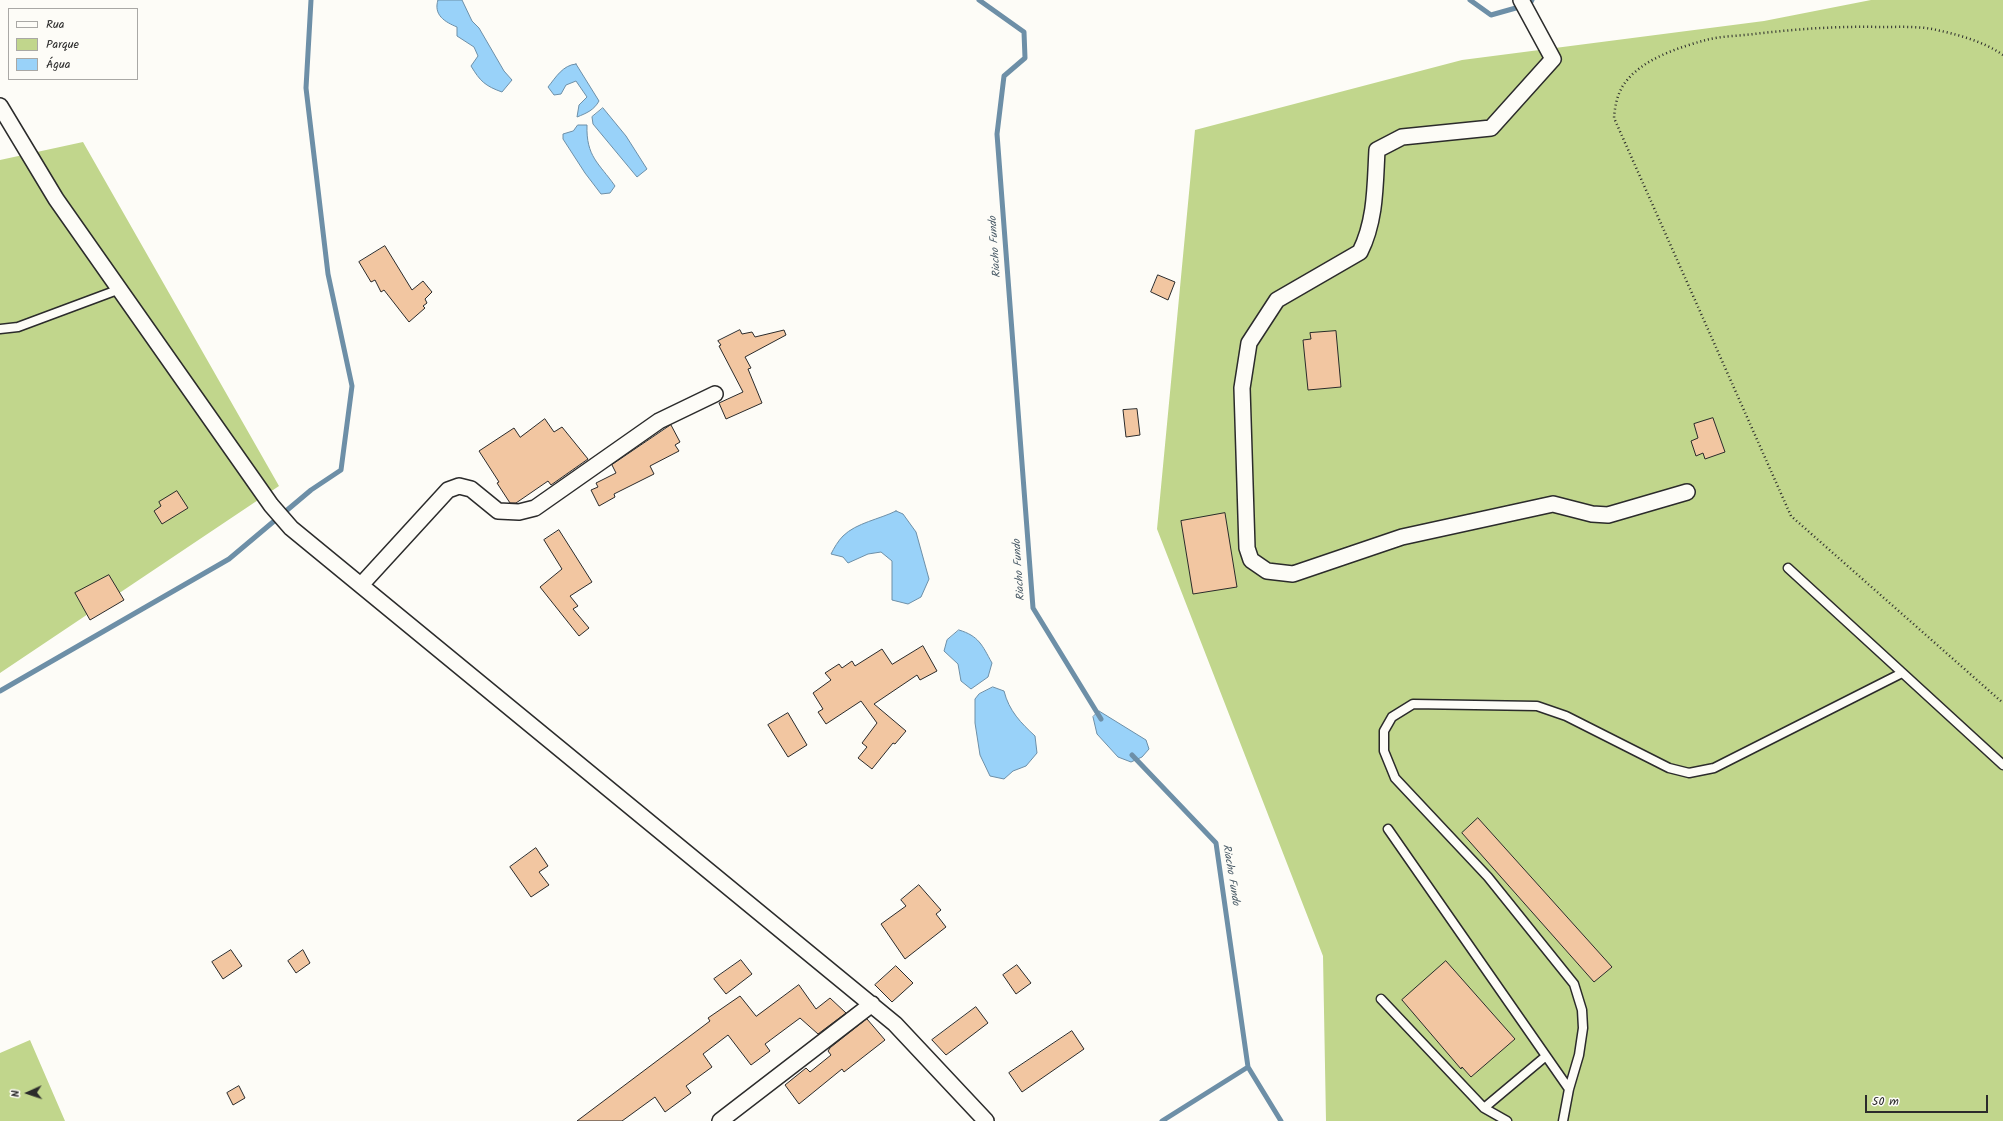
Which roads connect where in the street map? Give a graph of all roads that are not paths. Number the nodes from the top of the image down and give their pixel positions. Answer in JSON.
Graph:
{"nodes":[{"id":1,"x":1521,"y":0,"type":"edge"},
{"id":2,"x":0,"y":106,"type":"edge"},
{"id":3,"x":120,"y":289,"type":"junction"},
{"id":4,"x":0,"y":329,"type":"edge"},
{"id":5,"x":715,"y":394,"type":"dead end"},
{"id":6,"x":1687,"y":492,"type":"dead end"},
{"id":7,"x":1788,"y":568,"type":"dead end"},
{"id":8,"x":361,"y":585,"type":"junction"},
{"id":9,"x":1902,"y":673,"type":"junction"},
{"id":10,"x":2003,"y":766,"type":"edge"},
{"id":11,"x":1388,"y":829,"type":"dead end"},
{"id":12,"x":1380,"y":999,"type":"dead end"},
{"id":13,"x":872,"y":1004,"type":"junction"},
{"id":14,"x":1546,"y":1056,"type":"junction"},
{"id":15,"x":1569,"y":1089,"type":"junction"},
{"id":16,"x":1484,"y":1108,"type":"junction"},
{"id":17,"x":720,"y":1121,"type":"edge"},
{"id":18,"x":986,"y":1121,"type":"edge"},
{"id":19,"x":1507,"y":1121,"type":"edge"},
{"id":20,"x":1563,"y":1121,"type":"edge"}],
"edges":[{"from":1,"to":6,"type":"street"},
{"from":2,"to":3,"type":"street"},
{"from":3,"to":4,"type":"lane"},
{"from":3,"to":8,"type":"street"},
{"from":5,"to":8,"type":"street"},
{"from":7,"to":9,"type":"lane"},
{"from":8,"to":13,"type":"street"},
{"from":9,"to":10,"type":"lane"},
{"from":9,"to":15,"type":"lane"},
{"from":11,"to":14,"type":"lane"},
{"from":12,"to":16,"type":"lane"},
{"from":13,"to":17,"type":"street"},
{"from":13,"to":18,"type":"street"},
{"from":14,"to":15,"type":"lane"},
{"from":14,"to":16,"type":"lane"},
{"from":15,"to":20,"type":"lane"},
{"from":16,"to":19,"type":"lane"}]}
